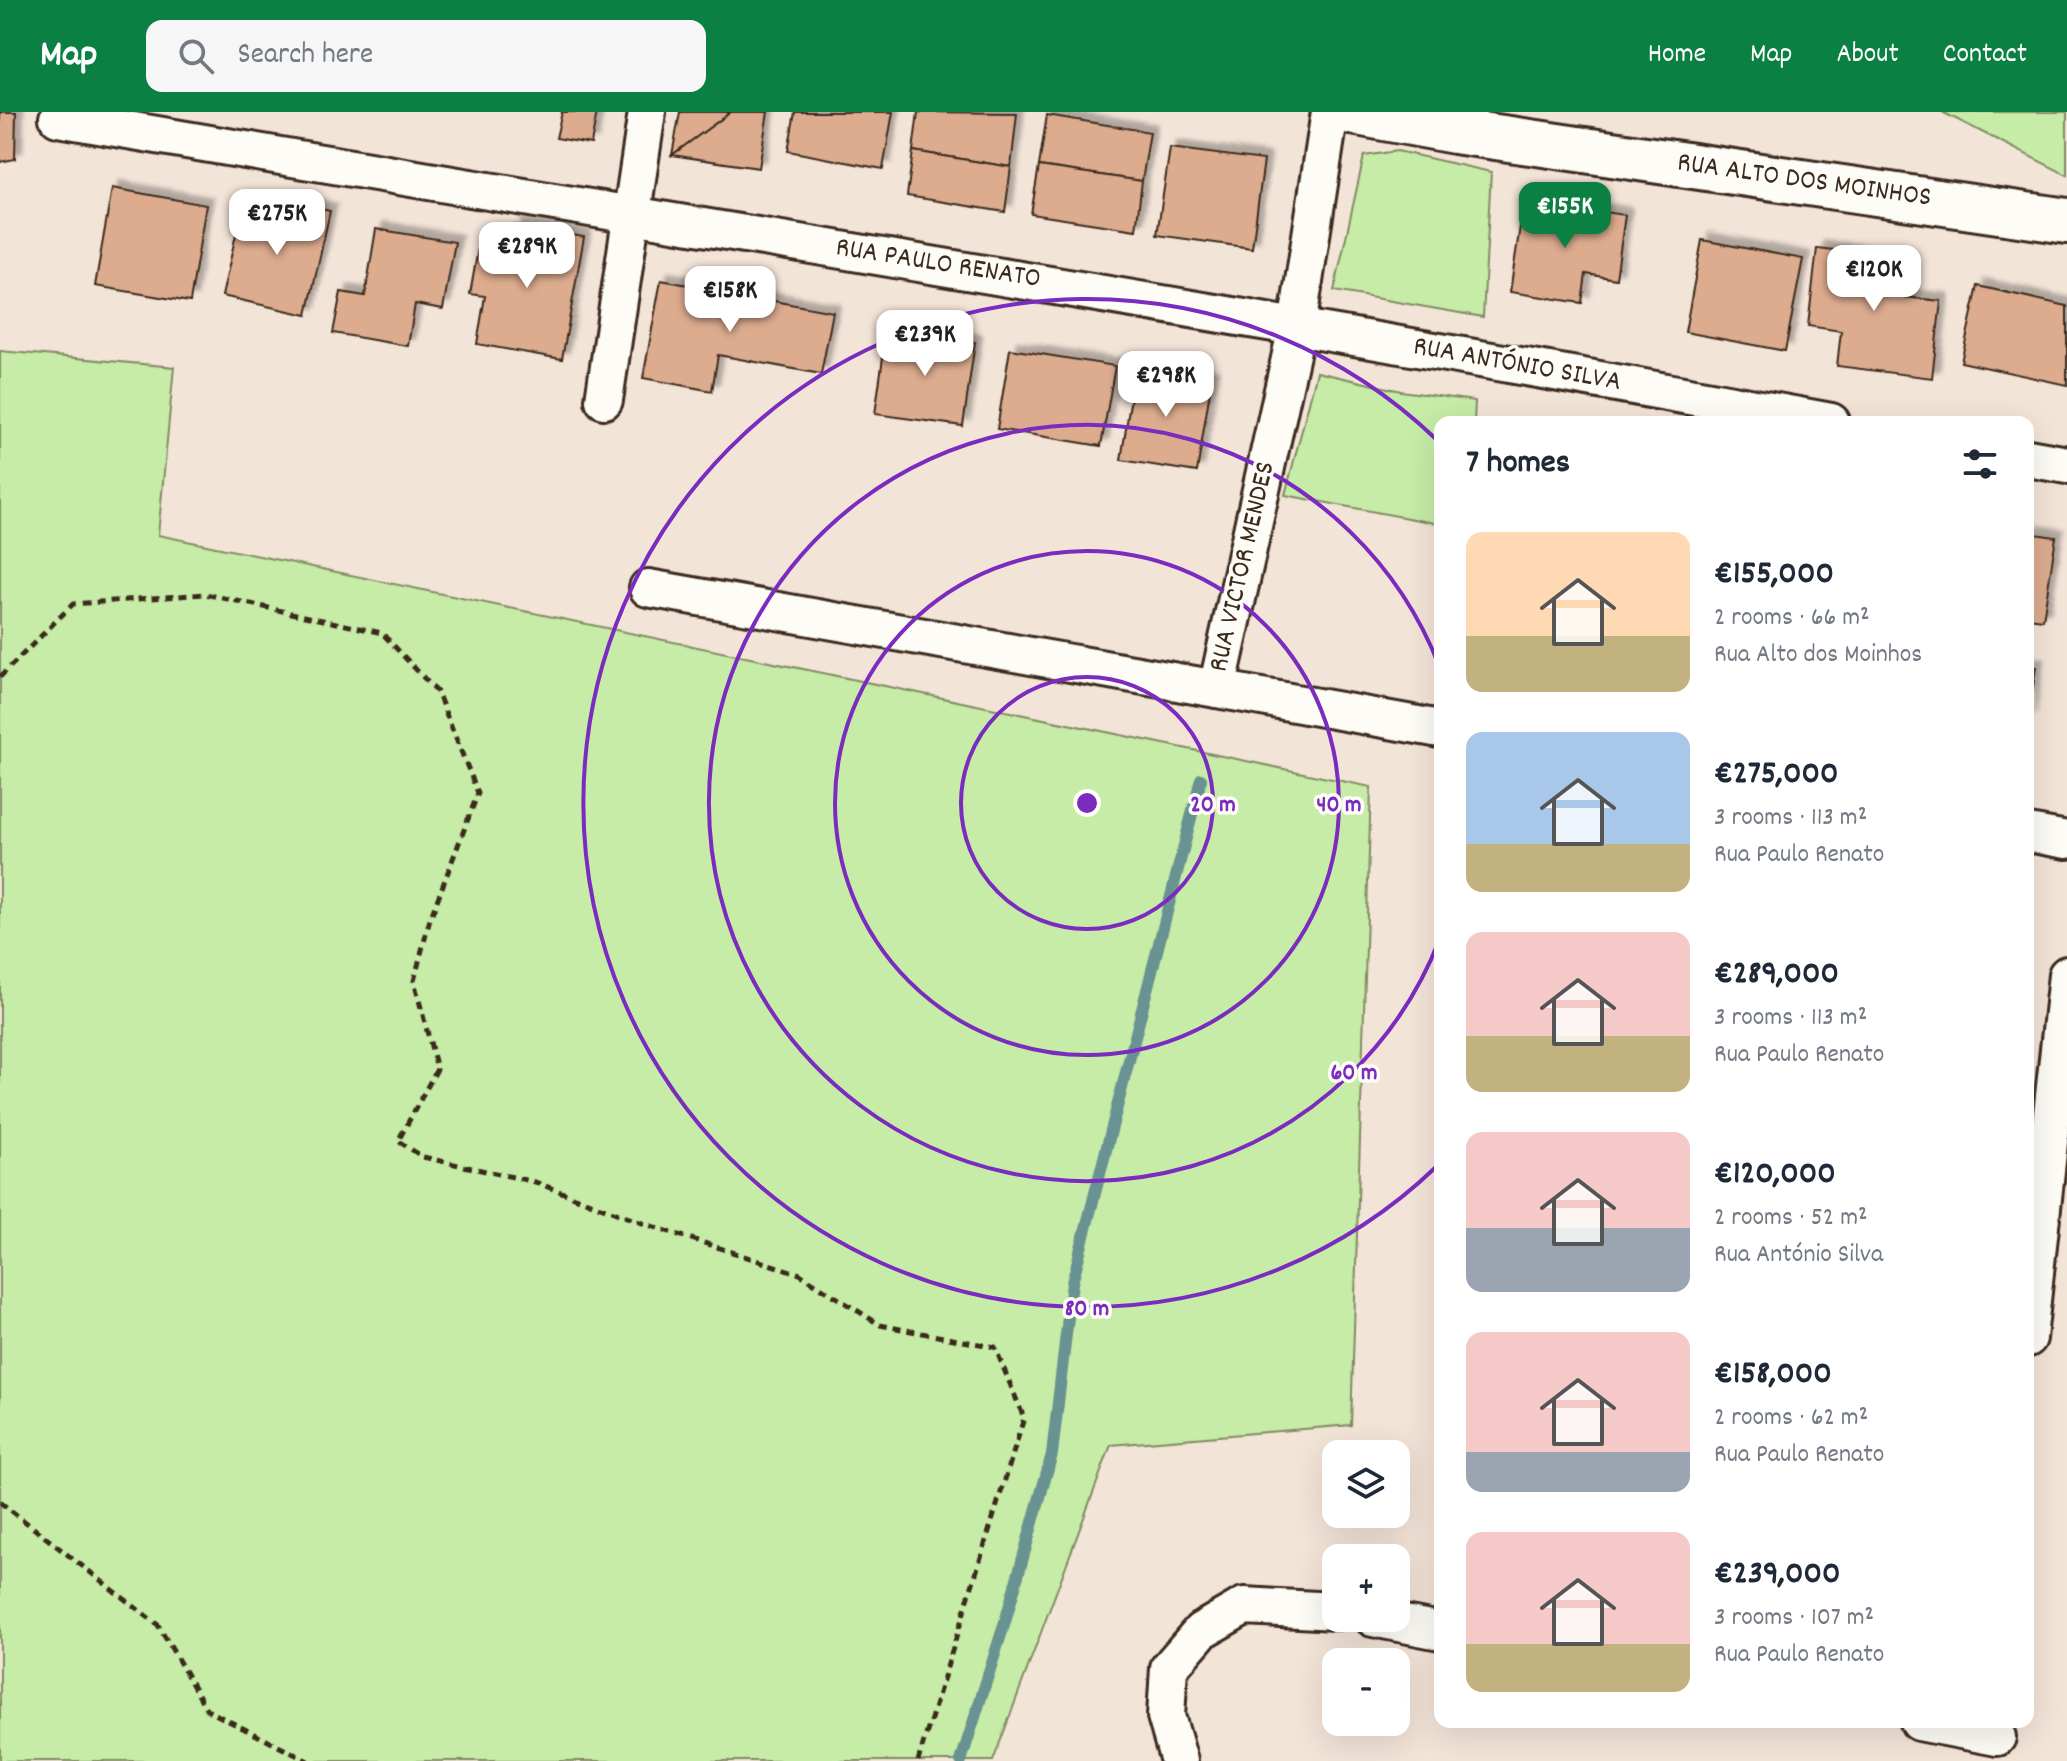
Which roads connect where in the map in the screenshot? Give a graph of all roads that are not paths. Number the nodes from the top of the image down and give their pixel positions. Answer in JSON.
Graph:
{"nodes":[{"id":1,"x":647,"y":112,"type":"edge"},
{"id":2,"x":1330,"y":112,"type":"edge"},
{"id":3,"x":1352,"y":112,"type":"edge"},
{"id":4,"x":58,"y":118,"type":"dead end"},
{"id":5,"x":631,"y":214,"type":"junction"},
{"id":6,"x":2067,"y":221,"type":"edge"},
{"id":7,"x":1297,"y":327,"type":"junction"},
{"id":8,"x":604,"y":400,"type":"dead end"},
{"id":9,"x":1804,"y":416,"type":"edge"},
{"id":10,"x":2034,"y":459,"type":"edge"},
{"id":11,"x":2067,"y":465,"type":"edge"},
{"id":12,"x":648,"y":588,"type":"dead end"},
{"id":13,"x":1217,"y":689,"type":"junction"},
{"id":14,"x":1434,"y":728,"type":"edge"},
{"id":15,"x":2034,"y":834,"type":"edge"},
{"id":16,"x":2067,"y":840,"type":"edge"},
{"id":17,"x":2067,"y":975,"type":"edge"},
{"id":18,"x":2034,"y":1282,"type":"edge"},
{"id":19,"x":1322,"y":1610,"type":"edge"},
{"id":20,"x":1410,"y":1625,"type":"edge"},
{"id":21,"x":1434,"y":1630,"type":"edge"},
{"id":22,"x":1945,"y":1728,"type":"edge"},
{"id":23,"x":1997,"y":1740,"type":"edge"},
{"id":24,"x":1179,"y":1761,"type":"edge"}],
"edges":[{"from":1,"to":5,"type":"street"},
{"from":2,"to":7,"type":"street","name":"RUA VICTOR MENDES"},
{"from":3,"to":6,"type":"street","name":"RUA ALTO DOS MOINHOS"},
{"from":4,"to":5,"type":"street","name":"RUA PAULO RENATO"},
{"from":5,"to":7,"type":"street","name":"RUA PAULO RENATO"},
{"from":5,"to":8,"type":"street"},
{"from":7,"to":9,"type":"street","name":"RUA ANTÓNIO SILVA"},
{"from":7,"to":13,"type":"street","name":"RUA VICTOR MENDES"},
{"from":10,"to":11,"type":"street"},
{"from":12,"to":13,"type":"street","name":"RUA VICTOR MENDES"},
{"from":13,"to":14,"type":"street"},
{"from":15,"to":16,"type":"street"},
{"from":17,"to":18,"type":"street"},
{"from":19,"to":24,"type":"street"},
{"from":20,"to":21,"type":"street"},
{"from":22,"to":23,"type":"street"}]}
